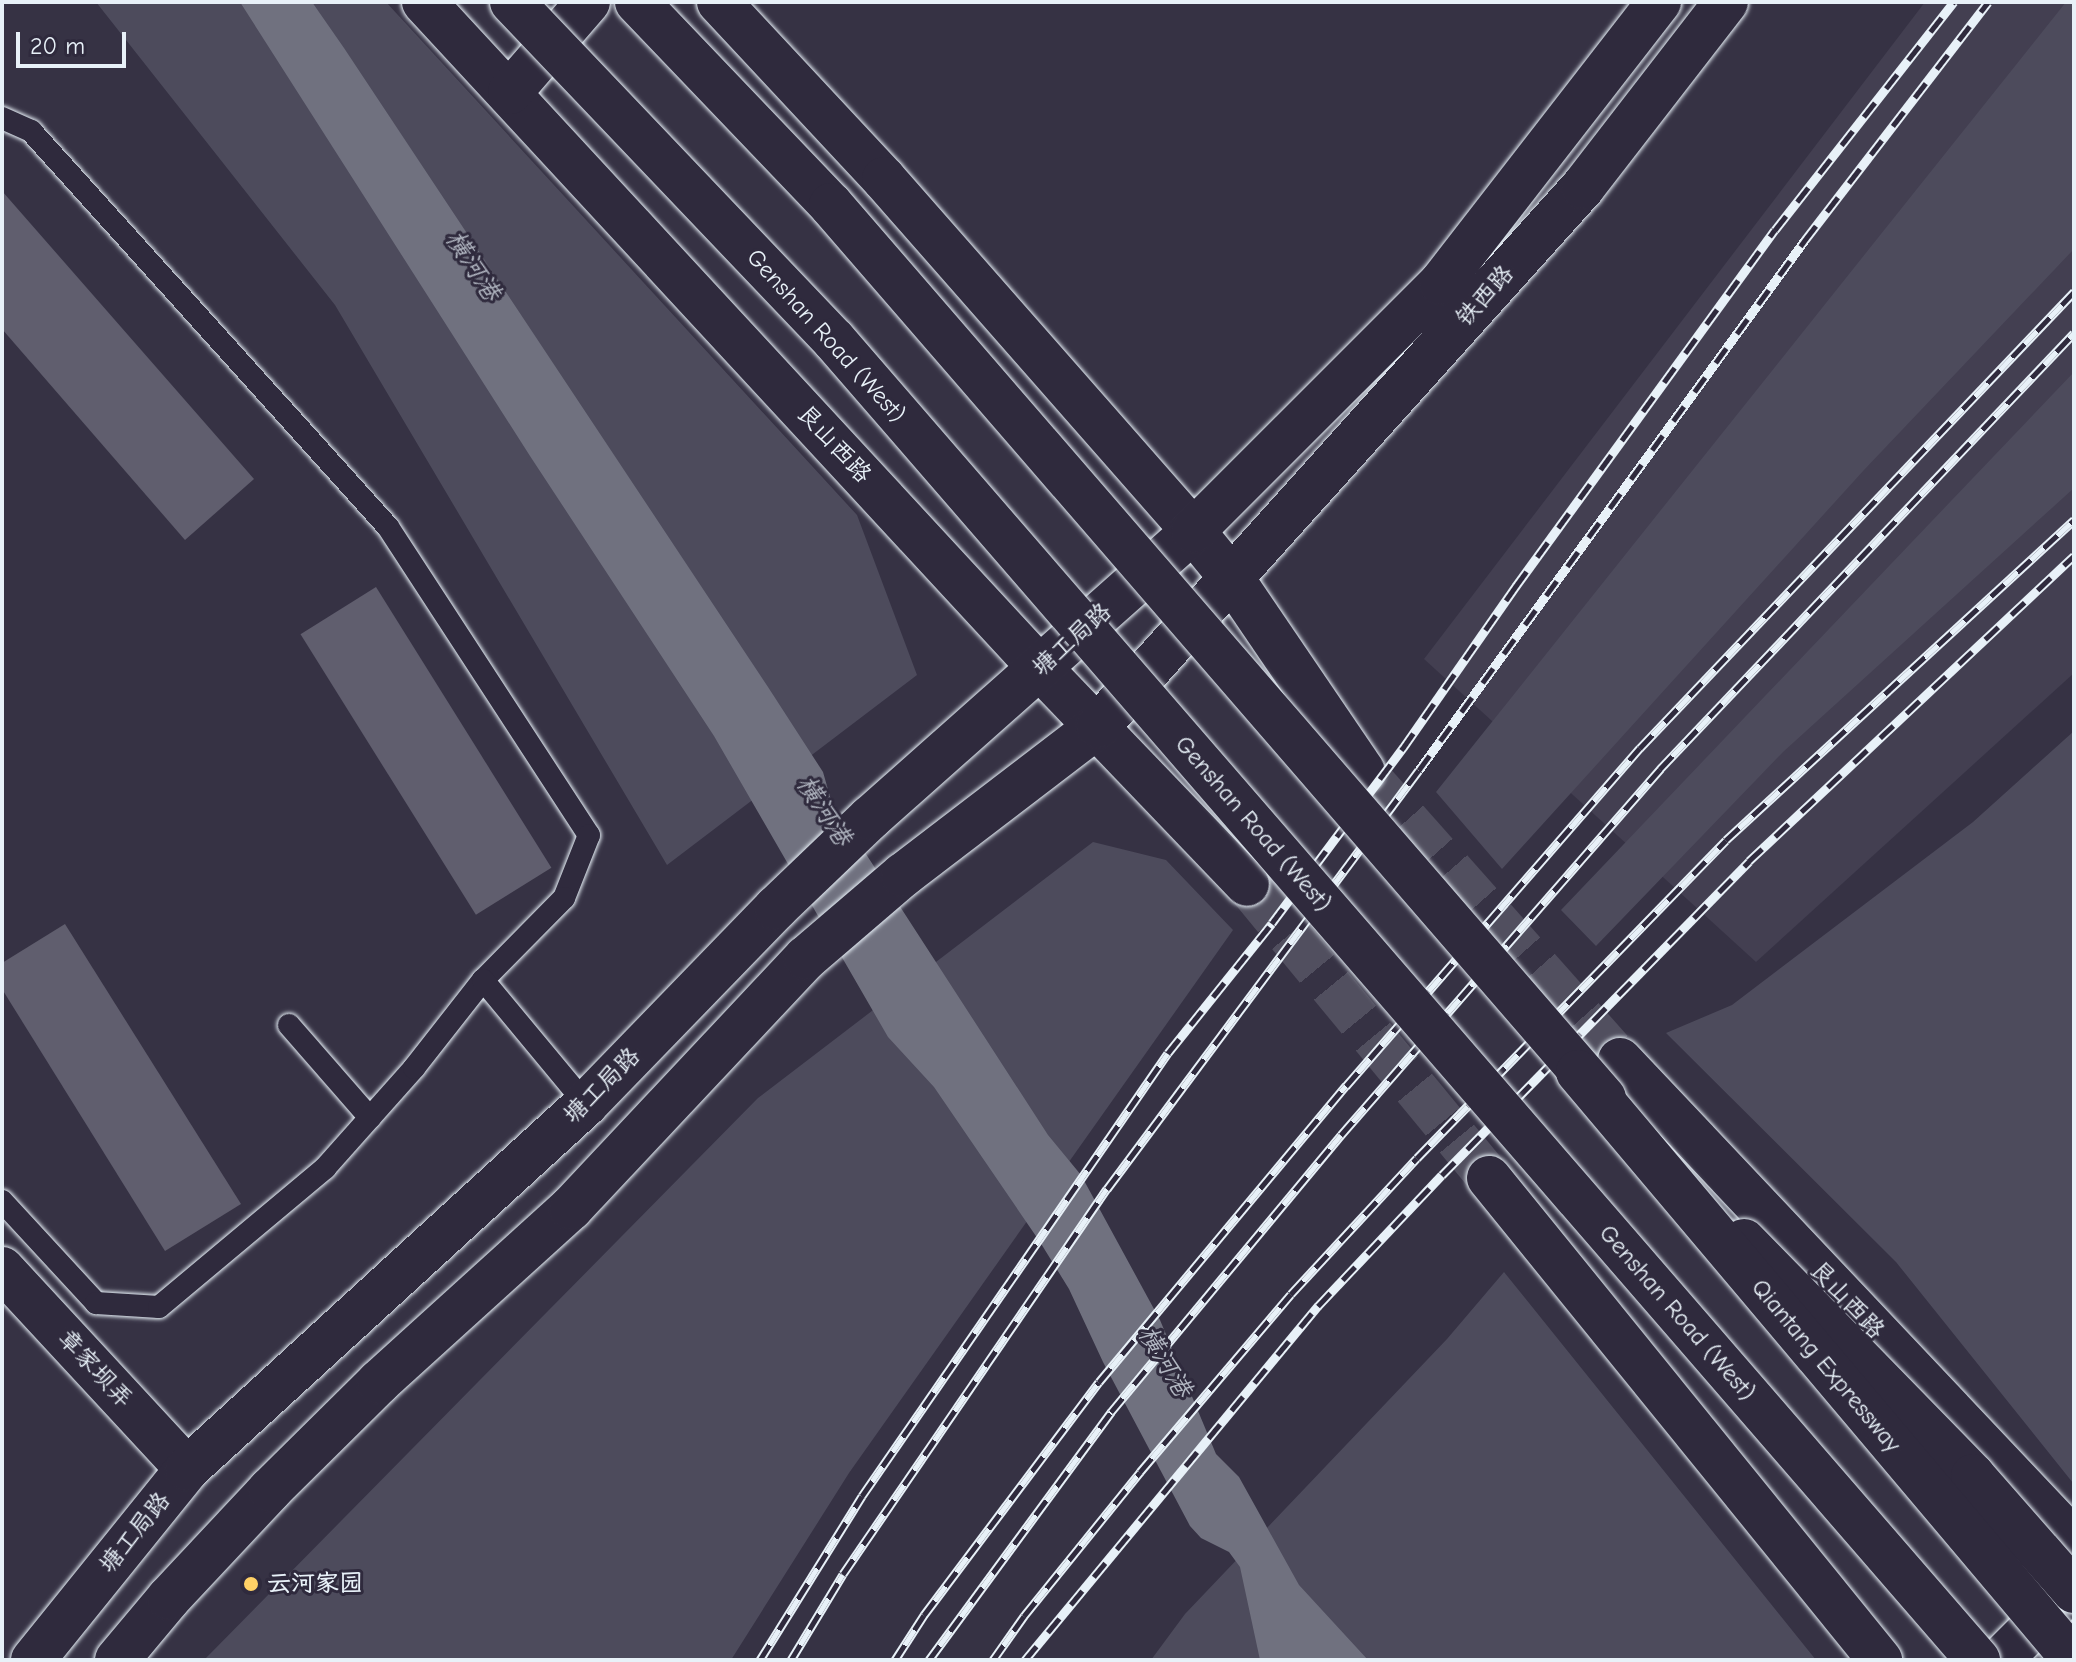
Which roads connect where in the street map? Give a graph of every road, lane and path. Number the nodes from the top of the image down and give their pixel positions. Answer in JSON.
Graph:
{"nodes":[{"id":1,"x":424,"y":2,"type":"edge"},
{"id":2,"x":512,"y":2,"type":"edge"},
{"id":3,"x":588,"y":2,"type":"edge"},
{"id":4,"x":637,"y":2,"type":"edge"},
{"id":5,"x":719,"y":2,"type":"edge"},
{"id":6,"x":1659,"y":2,"type":"edge"},
{"id":7,"x":1726,"y":2,"type":"edge"},
{"id":8,"x":510,"y":92,"type":"junction"},
{"id":9,"x":2,"y":118,"type":"edge"},
{"id":10,"x":1193,"y":531,"type":"junction"},
{"id":11,"x":1233,"y":580,"type":"junction"},
{"id":12,"x":1040,"y":668,"type":"junction"},
{"id":13,"x":1098,"y":726,"type":"junction"},
{"id":14,"x":1363,"y":771,"type":"tunnel mouth"},
{"id":15,"x":1247,"y":884,"type":"tunnel mouth"},
{"id":16,"x":483,"y":980,"type":"junction"},
{"id":17,"x":289,"y":1025,"type":"dead end"},
{"id":18,"x":1620,"y":1060,"type":"tunnel mouth"},
{"id":19,"x":1578,"y":1072,"type":"junction"},
{"id":20,"x":586,"y":1104,"type":"junction"},
{"id":21,"x":370,"y":1118,"type":"junction"},
{"id":22,"x":1489,"y":1178,"type":"tunnel mouth"},
{"id":23,"x":2,"y":1201,"type":"edge"},
{"id":24,"x":2,"y":1269,"type":"edge"},
{"id":25,"x":187,"y":1469,"type":"junction"},
{"id":26,"x":2074,"y":1541,"type":"edge"},
{"id":27,"x":2074,"y":1588,"type":"edge"},
{"id":28,"x":33,"y":1660,"type":"edge"},
{"id":29,"x":117,"y":1660,"type":"edge"},
{"id":30,"x":1880,"y":1660,"type":"edge"},
{"id":31,"x":1978,"y":1660,"type":"edge"},
{"id":32,"x":2000,"y":1660,"type":"edge"},
{"id":33,"x":2074,"y":1660,"type":"edge"}],
"edges":[{"from":1,"to":8,"type":"main road","name":"艮山西路"},
{"from":2,"to":31,"type":"main road","name":"Genshan Road (West)","bridge":true},
{"from":3,"to":8,"type":"main road"},
{"from":4,"to":19,"type":"main road","bridge":true},
{"from":5,"to":10,"type":"main road"},
{"from":6,"to":10,"type":"main road","name":"铁西路"},
{"from":7,"to":11,"type":"main road","name":"铁西路"},
{"from":8,"to":12,"type":"main road","name":"艮山西路"},
{"from":9,"to":16,"type":"lane"},
{"from":10,"to":11,"type":"main road"},
{"from":10,"to":12,"type":"main road","name":"塘工局路"},
{"from":11,"to":13,"type":"main road"},
{"from":11,"to":14,"type":"main road"},
{"from":12,"to":13,"type":"main road","name":"艮山西路"},
{"from":12,"to":20,"type":"main road","name":"塘工局路"},
{"from":13,"to":15,"type":"main road","name":"艮山西路"},
{"from":13,"to":29,"type":"main road"},
{"from":16,"to":20,"type":"lane"},
{"from":16,"to":21,"type":"lane"},
{"from":17,"to":21,"type":"lane"},
{"from":18,"to":26,"type":"main road","name":"艮山西路"},
{"from":19,"to":27,"type":"main road","bridge":true},
{"from":19,"to":33,"type":"main road","name":"Qiantang Expressway","bridge":true},
{"from":20,"to":25,"type":"main road","name":"塘工局路"},
{"from":21,"to":23,"type":"lane"},
{"from":22,"to":30,"type":"main road"},
{"from":24,"to":25,"type":"main road","name":"章家坝弄"},
{"from":25,"to":28,"type":"main road","name":"塘工局路"},
{"from":27,"to":32,"type":"main road"}]}
